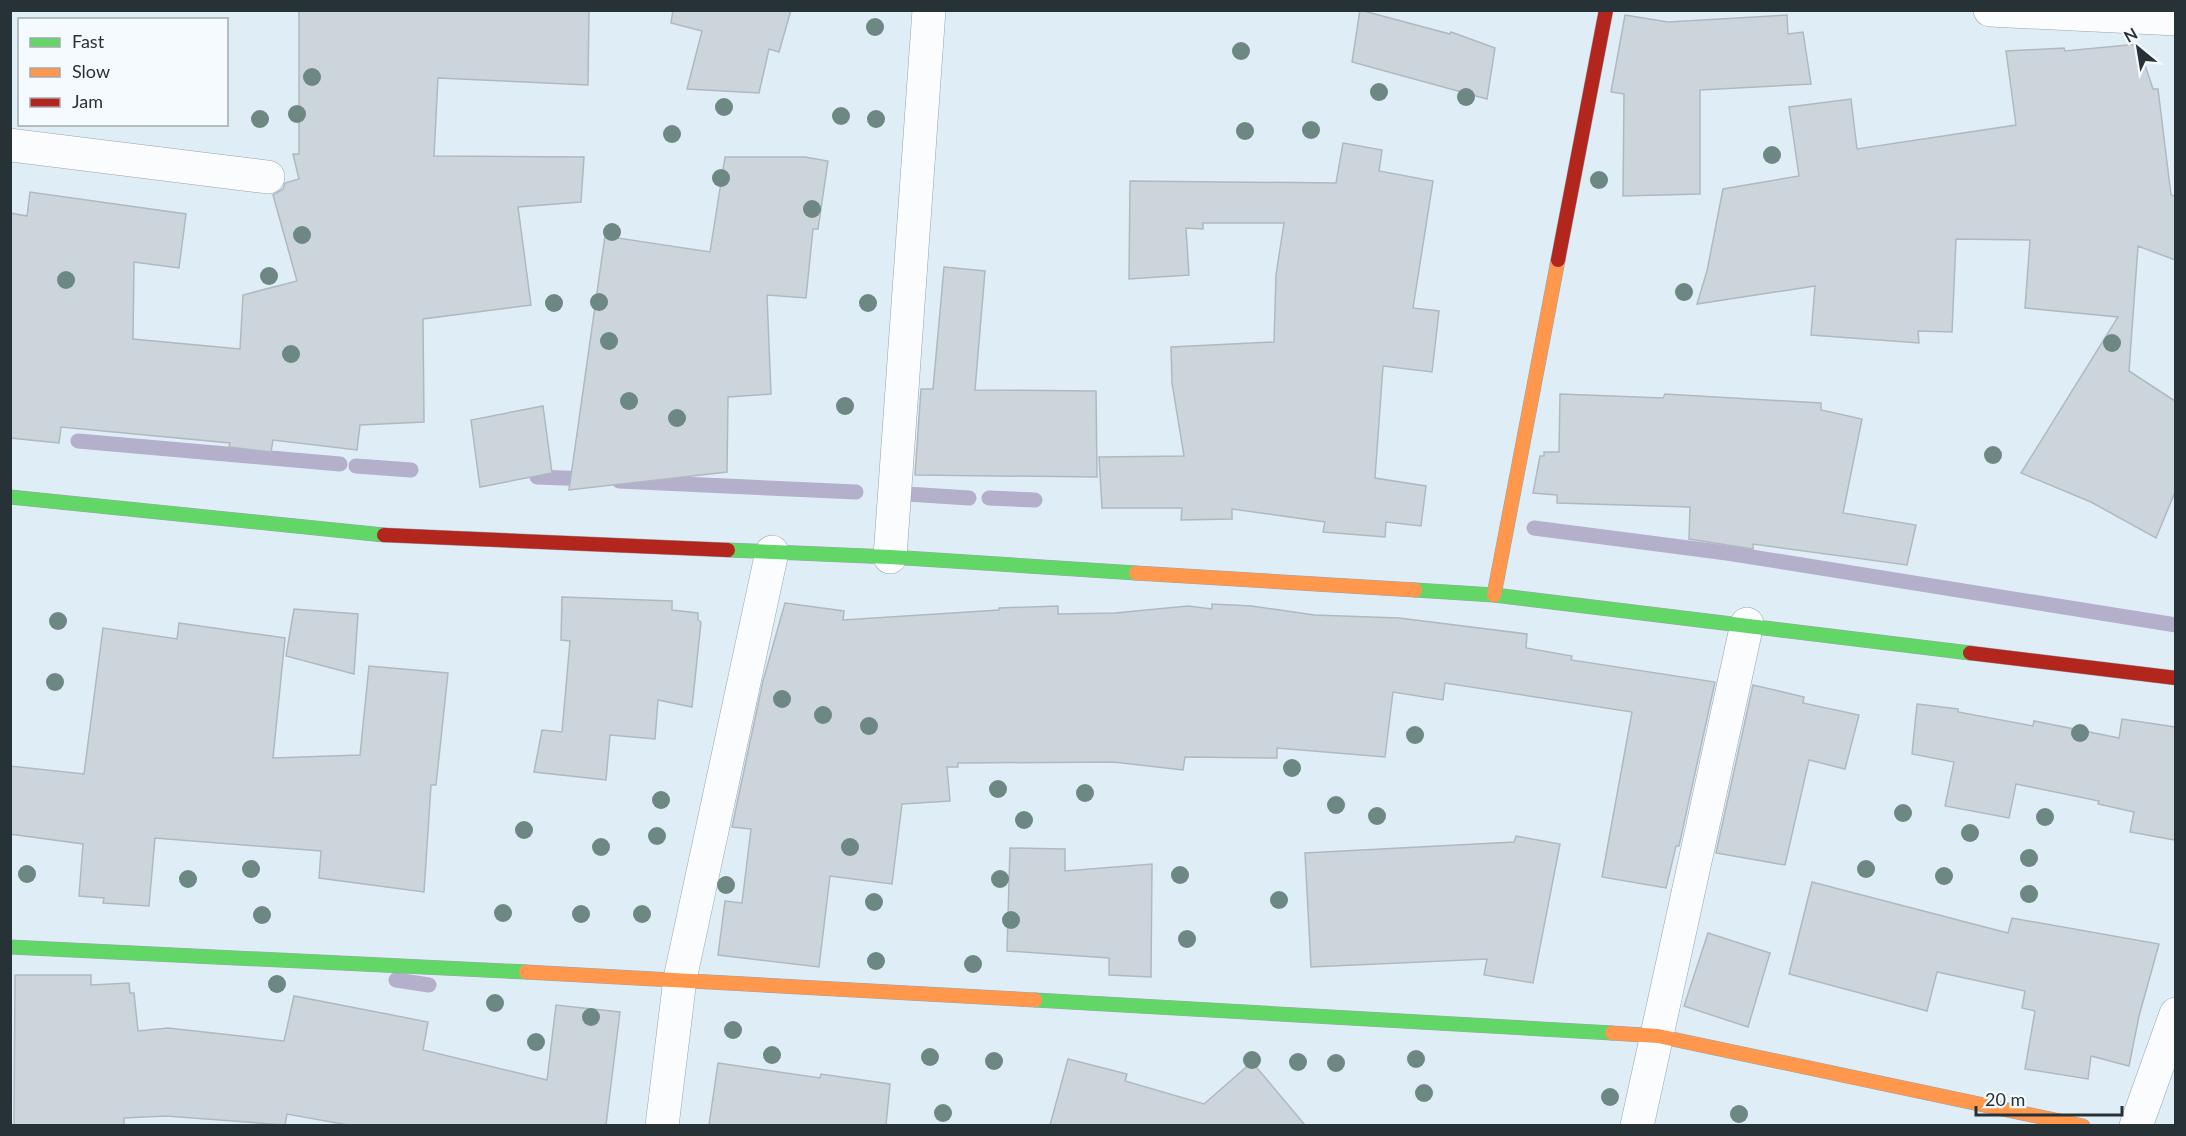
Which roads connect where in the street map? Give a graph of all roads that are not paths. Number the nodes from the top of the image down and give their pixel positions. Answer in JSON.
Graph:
{"nodes":[{"id":1,"x":929,"y":10,"type":"edge"},
{"id":2,"x":1606,"y":10,"type":"edge"},
{"id":3,"x":1990,"y":10,"type":"edge"},
{"id":4,"x":2175,"y":20,"type":"edge"},
{"id":5,"x":10,"y":145,"type":"edge"},
{"id":6,"x":267,"y":177,"type":"dead end"},
{"id":7,"x":10,"y":497,"type":"edge"},
{"id":8,"x":772,"y":552,"type":"junction"},
{"id":9,"x":890,"y":557,"type":"junction"},
{"id":10,"x":1494,"y":595,"type":"junction"},
{"id":11,"x":1747,"y":624,"type":"junction"},
{"id":12,"x":2175,"y":678,"type":"edge"},
{"id":13,"x":10,"y":947,"type":"edge"},
{"id":14,"x":680,"y":979,"type":"junction"},
{"id":15,"x":2175,"y":1014,"type":"edge"},
{"id":16,"x":1658,"y":1036,"type":"junction"},
{"id":17,"x":662,"y":1125,"type":"edge"},
{"id":18,"x":1636,"y":1125,"type":"edge"},
{"id":19,"x":2083,"y":1125,"type":"edge"},
{"id":20,"x":2136,"y":1125,"type":"edge"}],
"edges":[{"from":1,"to":9,"type":"street"},
{"from":2,"to":10,"type":"street"},
{"from":3,"to":4,"type":"street"},
{"from":5,"to":6,"type":"street"},
{"from":7,"to":8,"type":"street"},
{"from":8,"to":9,"type":"street"},
{"from":8,"to":14,"type":"street"},
{"from":9,"to":10,"type":"street"},
{"from":10,"to":11,"type":"street"},
{"from":11,"to":12,"type":"street"},
{"from":11,"to":16,"type":"street"},
{"from":13,"to":14,"type":"street"},
{"from":14,"to":16,"type":"street"},
{"from":14,"to":17,"type":"street"},
{"from":15,"to":20,"type":"street"},
{"from":16,"to":18,"type":"street"},
{"from":16,"to":19,"type":"street"}]}
